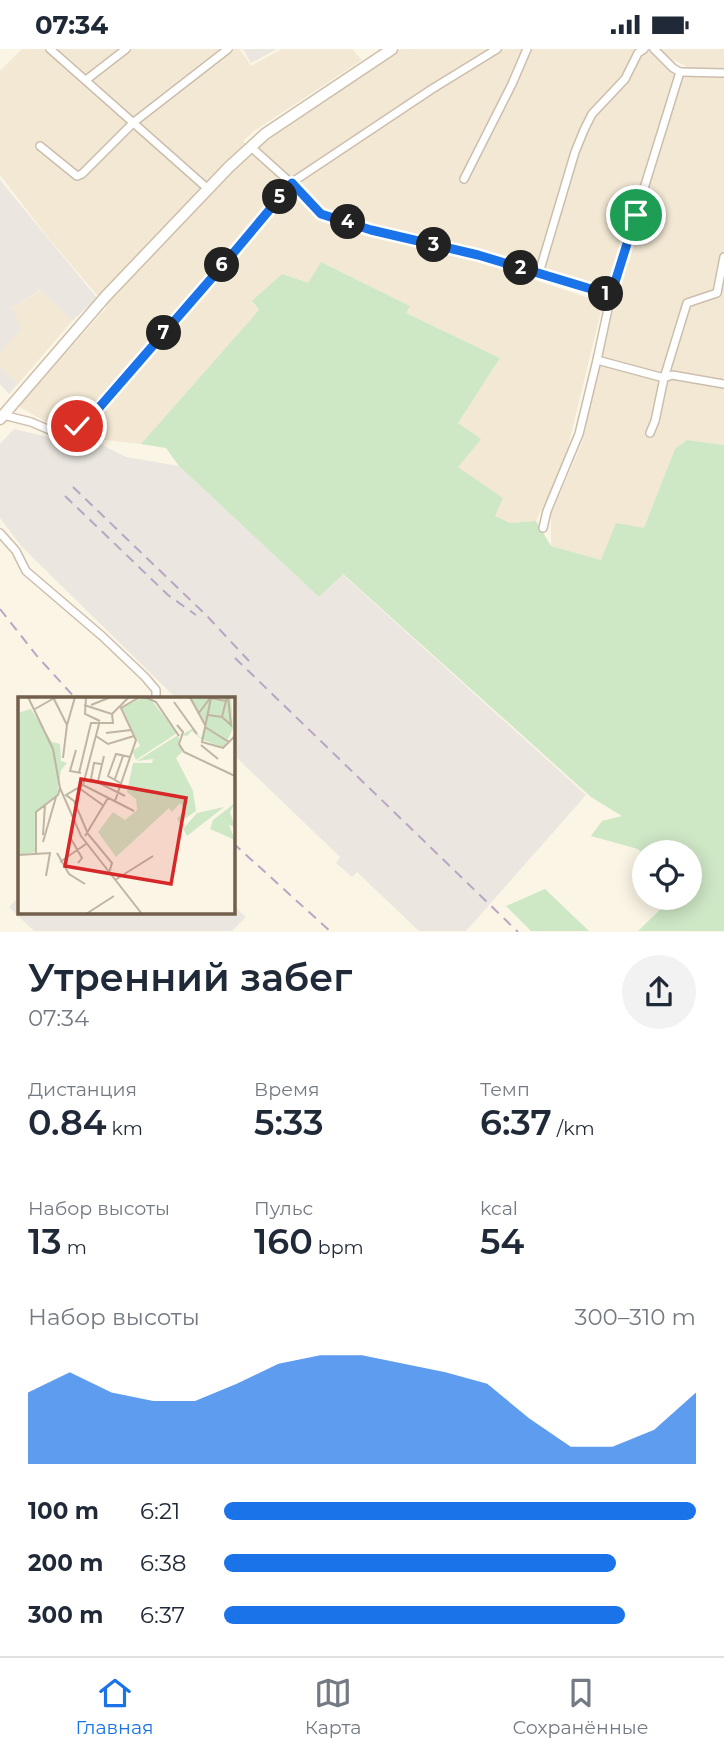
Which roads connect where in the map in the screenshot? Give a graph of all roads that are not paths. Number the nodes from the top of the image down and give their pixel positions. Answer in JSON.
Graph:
{"nodes":[{"id":1,"x":50,"y":49,"type":"edge"},
{"id":2,"x":126,"y":49,"type":"edge"},
{"id":3,"x":228,"y":49,"type":"edge"},
{"id":4,"x":392,"y":49,"type":"edge"},
{"id":5,"x":497,"y":49,"type":"edge"},
{"id":6,"x":527,"y":49,"type":"edge"},
{"id":7,"x":644,"y":49,"type":"edge"},
{"id":8,"x":654,"y":49,"type":"edge"},
{"id":9,"x":680,"y":72,"type":"junction"},
{"id":10,"x":724,"y":73,"type":"edge"},
{"id":11,"x":86,"y":80,"type":"junction"},
{"id":12,"x":134,"y":122,"type":"junction"},
{"id":13,"x":40,"y":146,"type":"dead end"},
{"id":14,"x":251,"y":147,"type":"junction"},
{"id":15,"x":464,"y":179,"type":"dead end"},
{"id":16,"x":292,"y":183,"type":"junction"},
{"id":17,"x":208,"y":188,"type":"junction"},
{"id":18,"x":724,"y":257,"type":"edge"},
{"id":19,"x":539,"y":273,"type":"junction"},
{"id":20,"x":611,"y":295,"type":"junction"},
{"id":21,"x":597,"y":360,"type":"junction"},
{"id":22,"x":664,"y":378,"type":"junction"},
{"id":23,"x":724,"y":384,"type":"edge"},
{"id":24,"x":2,"y":417,"type":"edge"},
{"id":25,"x":650,"y":433,"type":"dead end"},
{"id":26,"x":543,"y":528,"type":"dead end"},
{"id":27,"x":0,"y":533,"type":"edge"},
{"id":28,"x":156,"y":697,"type":"edge"}],
"edges":[{"from":1,"to":11,"type":"street"},
{"from":2,"to":11,"type":"street"},
{"from":3,"to":12,"type":"street"},
{"from":4,"to":14,"type":"main road"},
{"from":5,"to":16,"type":"street"},
{"from":6,"to":15,"type":"street"},
{"from":7,"to":19,"type":"street"},
{"from":8,"to":9,"type":"street"},
{"from":9,"to":10,"type":"street"},
{"from":9,"to":20,"type":"street"},
{"from":11,"to":12,"type":"street"},
{"from":12,"to":13,"type":"street"},
{"from":12,"to":17,"type":"street"},
{"from":14,"to":16,"type":"street"},
{"from":14,"to":17,"type":"main road"},
{"from":16,"to":19,"type":"street"},
{"from":16,"to":24,"type":"street"},
{"from":17,"to":24,"type":"main road"},
{"from":18,"to":22,"type":"street"},
{"from":19,"to":20,"type":"street"},
{"from":20,"to":21,"type":"street"},
{"from":21,"to":22,"type":"street"},
{"from":21,"to":26,"type":"street"},
{"from":22,"to":23,"type":"street"},
{"from":22,"to":25,"type":"street"},
{"from":27,"to":28,"type":"street"}]}
